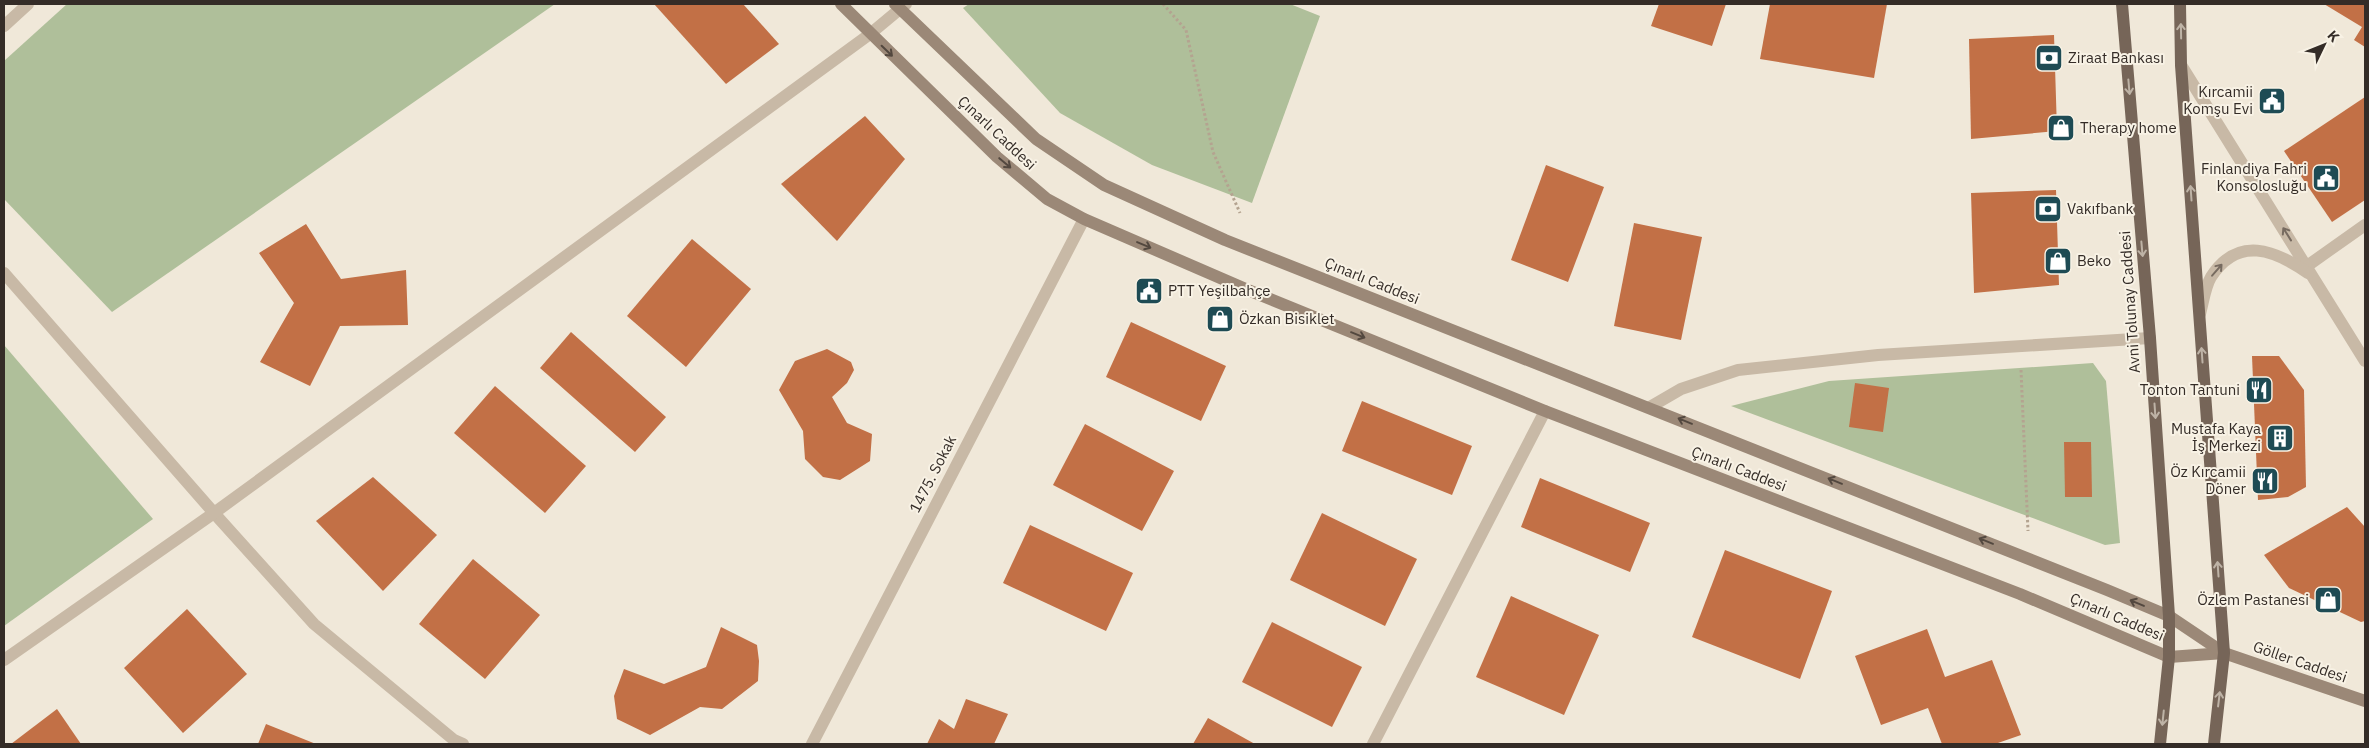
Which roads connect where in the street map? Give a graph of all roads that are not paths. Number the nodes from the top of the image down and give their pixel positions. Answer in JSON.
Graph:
{"nodes":[{"id":1,"x":28,"y":4,"type":"edge"},
{"id":2,"x":841,"y":4,"type":"edge"},
{"id":3,"x":2122,"y":4,"type":"edge"},
{"id":4,"x":2180,"y":4,"type":"edge"},
{"id":5,"x":900,"y":5,"type":"edge"},
{"id":6,"x":4,"y":26,"type":"edge"},
{"id":7,"x":870,"y":34,"type":"junction"},
{"id":8,"x":2181,"y":64,"type":"junction"},
{"id":9,"x":1084,"y":219,"type":"junction"},
{"id":10,"x":2365,"y":225,"type":"edge"},
{"id":11,"x":2310,"y":271,"type":"junction"},
{"id":12,"x":4,"y":273,"type":"edge"},
{"id":13,"x":2200,"y":314,"type":"junction"},
{"id":14,"x":2150,"y":338,"type":"junction"},
{"id":15,"x":2365,"y":361,"type":"edge"},
{"id":16,"x":1650,"y":407,"type":"junction"},
{"id":17,"x":1545,"y":411,"type":"junction"},
{"id":18,"x":214,"y":513,"type":"junction"},
{"id":19,"x":2169,"y":616,"type":"junction"},
{"id":20,"x":2224,"y":653,"type":"junction"},
{"id":21,"x":2169,"y":657,"type":"junction"},
{"id":22,"x":4,"y":660,"type":"edge"},
{"id":23,"x":2365,"y":701,"type":"edge"},
{"id":24,"x":463,"y":744,"type":"edge"},
{"id":25,"x":812,"y":744,"type":"edge"},
{"id":26,"x":1374,"y":744,"type":"edge"},
{"id":27,"x":2160,"y":744,"type":"edge"},
{"id":28,"x":2214,"y":744,"type":"edge"}],
"edges":[{"from":1,"to":6,"type":"street"},
{"from":2,"to":7,"type":"main road","name":"Çınarlı Caddesi"},
{"from":3,"to":14,"type":"main road","name":"Avni Tolunay Caddesi","one_way":true},
{"from":8,"to":4,"type":"main road","one_way":true},
{"from":5,"to":7,"type":"street"},
{"from":5,"to":16,"type":"main road","name":"Çınarlı Caddesi"},
{"from":7,"to":9,"type":"main road","name":"Çınarlı Caddesi","one_way":true},
{"from":7,"to":18,"type":"street"},
{"from":11,"to":8,"type":"street","one_way":true},
{"from":13,"to":8,"type":"main road","one_way":true},
{"from":9,"to":17,"type":"main road","name":"Çınarlı Caddesi","one_way":true},
{"from":9,"to":25,"type":"street","name":"1475. Sokak"},
{"from":10,"to":11,"type":"street"},
{"from":13,"to":11,"type":"street","one_way":true},
{"from":11,"to":15,"type":"street"},
{"from":12,"to":18,"type":"street"},
{"from":20,"to":13,"type":"main road","one_way":true},
{"from":14,"to":16,"type":"street"},
{"from":14,"to":19,"type":"main road","name":"Avni Tolunay Caddesi","one_way":true},
{"from":19,"to":16,"type":"main road","name":"Çınarlı Caddesi","one_way":true},
{"from":17,"to":21,"type":"main road","name":"Çınarlı Caddesi"},
{"from":17,"to":26,"type":"street"},
{"from":18,"to":22,"type":"street"},
{"from":18,"to":24,"type":"street"},
{"from":19,"to":20,"type":"main road","name":"Çınarlı Caddesi"},
{"from":19,"to":21,"type":"main road","name":"Avni Tolunay Caddesi"},
{"from":20,"to":21,"type":"main road","name":"Çınarlı Caddesi"},
{"from":20,"to":23,"type":"main road","name":"Göller Caddesi"},
{"from":28,"to":20,"type":"main road","one_way":true},
{"from":21,"to":27,"type":"main road","name":"Avni Tolunay Caddesi","one_way":true}]}
